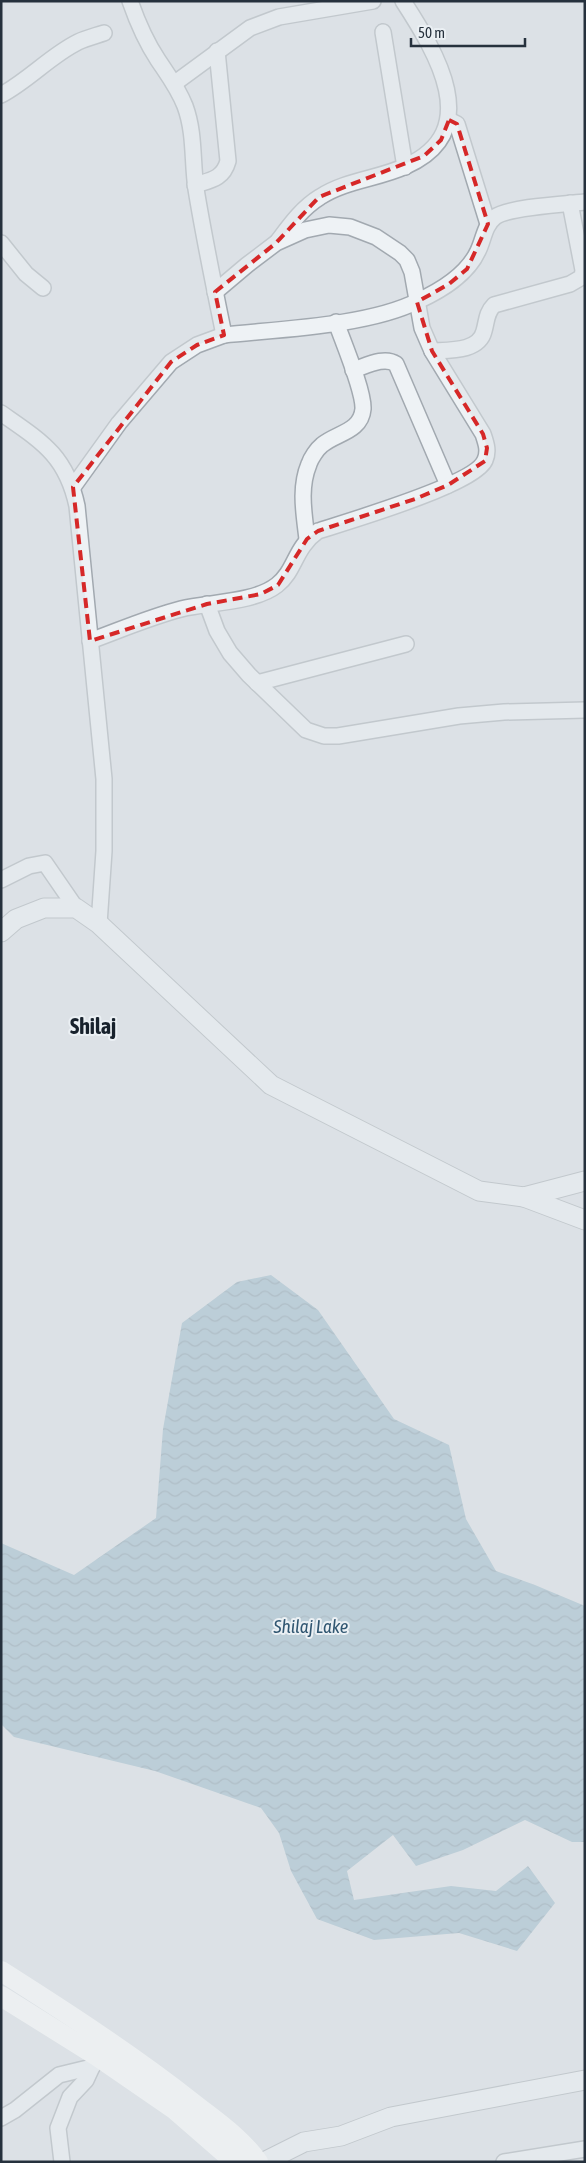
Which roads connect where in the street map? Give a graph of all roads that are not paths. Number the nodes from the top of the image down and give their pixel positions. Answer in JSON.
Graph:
{"nodes":[{"id":1,"x":130,"y":1,"type":"edge"},
{"id":2,"x":373,"y":1,"type":"edge"},
{"id":3,"x":403,"y":1,"type":"edge"},
{"id":4,"x":317,"y":6,"type":"edge"},
{"id":5,"x":384,"y":32,"type":"dead end"},
{"id":6,"x":104,"y":33,"type":"dead end"},
{"id":7,"x":217,"y":51,"type":"junction"},
{"id":8,"x":175,"y":83,"type":"junction"},
{"id":9,"x":1,"y":95,"type":"edge"},
{"id":10,"x":448,"y":120,"type":"junction"},
{"id":11,"x":404,"y":167,"type":"junction"},
{"id":12,"x":196,"y":185,"type":"junction"},
{"id":13,"x":578,"y":203,"type":"edge"},
{"id":14,"x":488,"y":224,"type":"junction"},
{"id":15,"x":1,"y":243,"type":"edge"},
{"id":16,"x":276,"y":243,"type":"junction"},
{"id":17,"x":43,"y":288,"type":"dead end"},
{"id":18,"x":216,"y":292,"type":"junction"},
{"id":19,"x":417,"y":302,"type":"junction"},
{"id":20,"x":336,"y":322,"type":"junction"},
{"id":21,"x":224,"y":335,"type":"junction"},
{"id":22,"x":432,"y":351,"type":"junction"},
{"id":23,"x":353,"y":370,"type":"junction"},
{"id":24,"x":2,"y":419,"type":"edge"},
{"id":25,"x":448,"y":485,"type":"junction"},
{"id":26,"x":73,"y":487,"type":"junction"},
{"id":27,"x":307,"y":539,"type":"junction"},
{"id":28,"x":207,"y":604,"type":"junction"},
{"id":29,"x":90,"y":641,"type":"junction"},
{"id":30,"x":406,"y":644,"type":"dead end"},
{"id":31,"x":257,"y":683,"type":"junction"},
{"id":32,"x":585,"y":710,"type":"edge"},
{"id":33,"x":1,"y":880,"type":"edge"},
{"id":34,"x":76,"y":908,"type":"junction"},
{"id":35,"x":99,"y":924,"type":"junction"},
{"id":36,"x":1,"y":932,"type":"edge"},
{"id":37,"x":585,"y":1181,"type":"edge"},
{"id":38,"x":524,"y":1197,"type":"junction"},
{"id":39,"x":585,"y":1220,"type":"edge"},
{"id":40,"x":1,"y":1971,"type":"edge"},
{"id":41,"x":1,"y":1996,"type":"edge"},
{"id":42,"x":95,"y":2062,"type":"junction"},
{"id":43,"x":585,"y":2080,"type":"edge"},
{"id":44,"x":1,"y":2118,"type":"edge"},
{"id":45,"x":585,"y":2149,"type":"edge"},
{"id":46,"x":62,"y":2162,"type":"edge"},
{"id":47,"x":234,"y":2162,"type":"edge"},
{"id":48,"x":258,"y":2162,"type":"edge"},
{"id":49,"x":264,"y":2162,"type":"edge"},
{"id":50,"x":504,"y":2162,"type":"edge"}],
"edges":[{"from":1,"to":8,"type":"street"},
{"from":2,"to":4,"type":"street"},
{"from":3,"to":10,"type":"street"},
{"from":4,"to":7,"type":"street"},
{"from":5,"to":11,"type":"street"},
{"from":6,"to":9,"type":"street"},
{"from":7,"to":8,"type":"street"},
{"from":7,"to":12,"type":"street"},
{"from":8,"to":12,"type":"street"},
{"from":10,"to":11,"type":"street"},
{"from":10,"to":14,"type":"street"},
{"from":11,"to":16,"type":"street"},
{"from":12,"to":18,"type":"street"},
{"from":13,"to":14,"type":"street"},
{"from":13,"to":22,"type":"street"},
{"from":14,"to":19,"type":"street"},
{"from":15,"to":17,"type":"street"},
{"from":16,"to":18,"type":"street"},
{"from":16,"to":19,"type":"street"},
{"from":18,"to":21,"type":"street"},
{"from":19,"to":20,"type":"street"},
{"from":19,"to":22,"type":"street"},
{"from":20,"to":21,"type":"street"},
{"from":20,"to":23,"type":"street"},
{"from":21,"to":26,"type":"street"},
{"from":22,"to":25,"type":"street"},
{"from":23,"to":25,"type":"street"},
{"from":23,"to":27,"type":"street"},
{"from":24,"to":26,"type":"street"},
{"from":25,"to":27,"type":"street"},
{"from":26,"to":29,"type":"street"},
{"from":27,"to":28,"type":"street"},
{"from":28,"to":29,"type":"street"},
{"from":28,"to":31,"type":"street"},
{"from":29,"to":35,"type":"street"},
{"from":30,"to":31,"type":"street"},
{"from":31,"to":32,"type":"street"},
{"from":33,"to":34,"type":"street"},
{"from":34,"to":35,"type":"street"},
{"from":34,"to":36,"type":"street"},
{"from":35,"to":38,"type":"street"},
{"from":37,"to":38,"type":"street"},
{"from":38,"to":39,"type":"street"},
{"from":40,"to":48,"type":"main road"},
{"from":41,"to":42,"type":"main road"},
{"from":42,"to":44,"type":"street"},
{"from":42,"to":46,"type":"street"},
{"from":42,"to":47,"type":"main road"},
{"from":43,"to":49,"type":"street"},
{"from":45,"to":50,"type":"street"}]}
